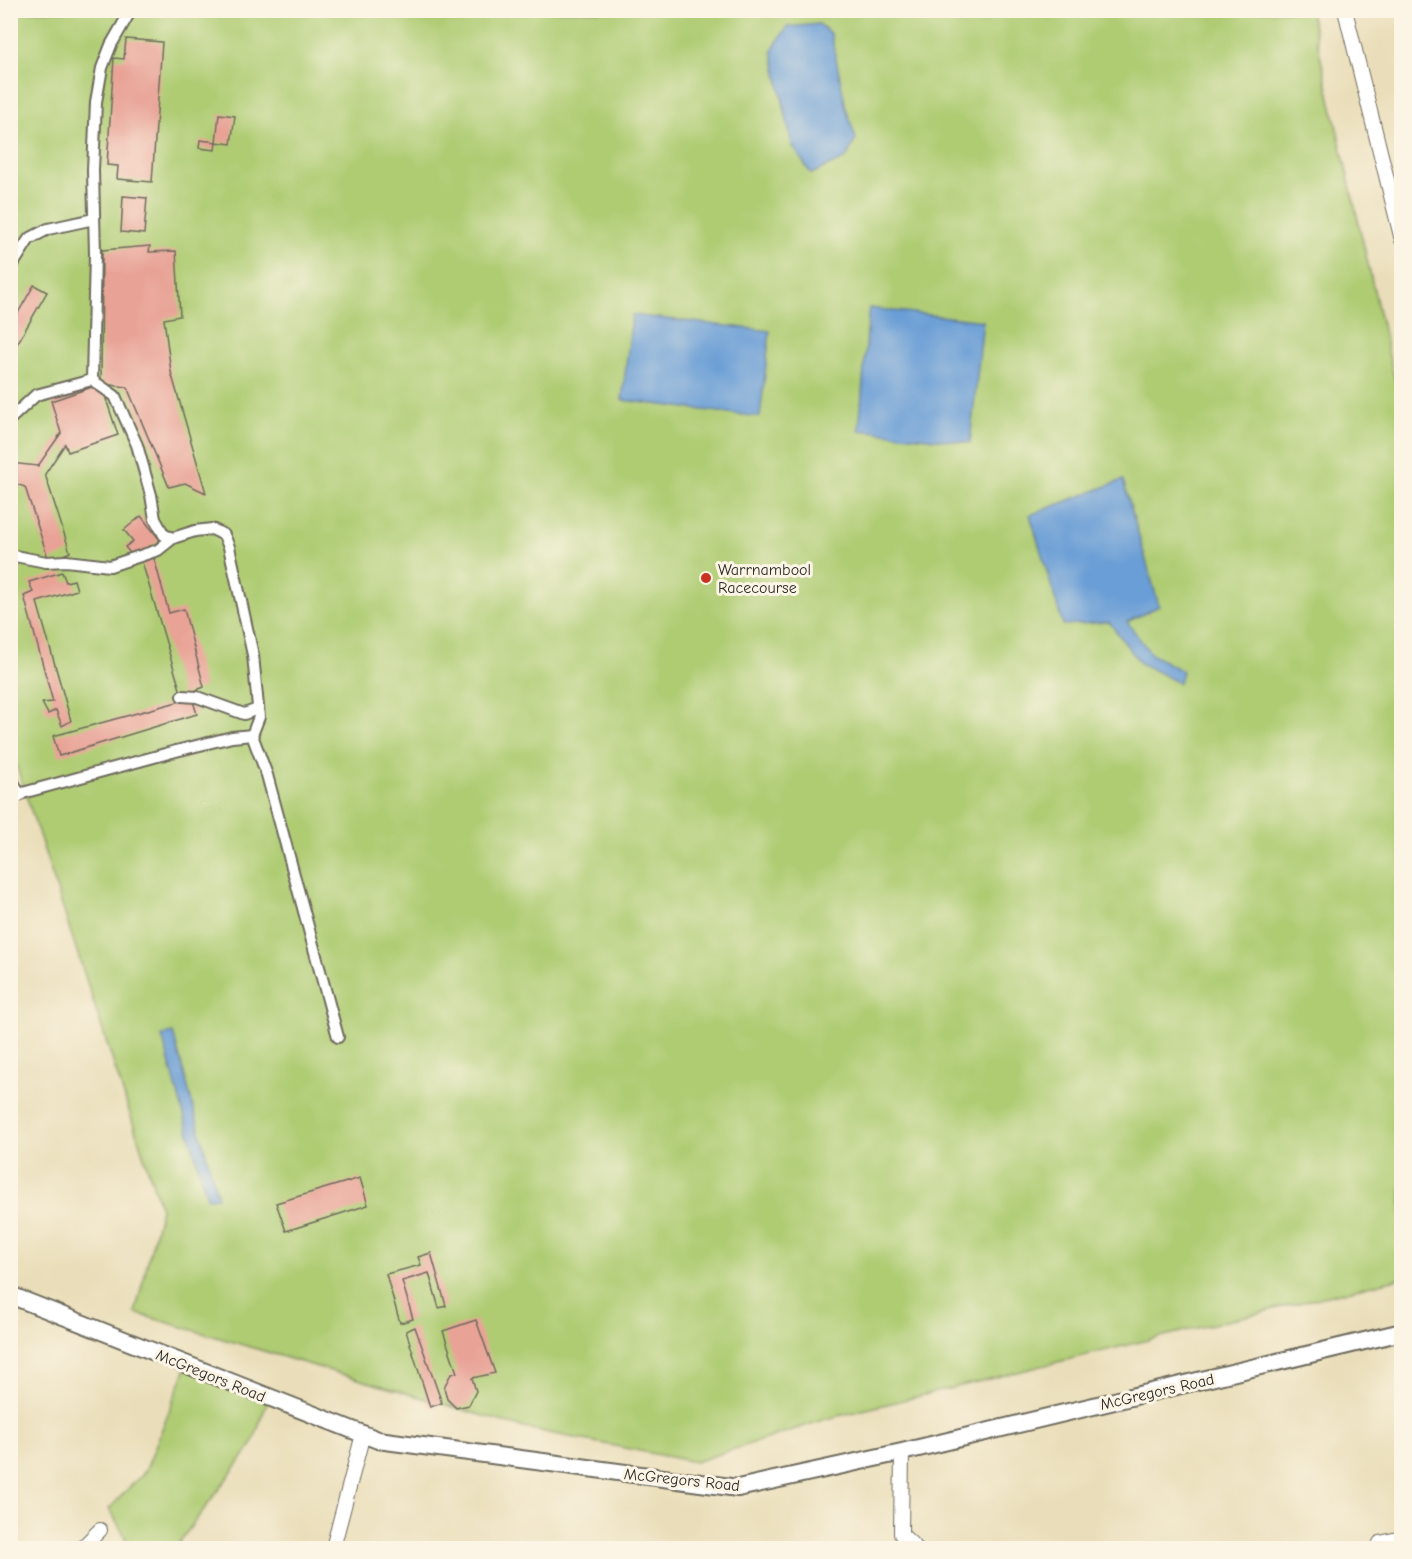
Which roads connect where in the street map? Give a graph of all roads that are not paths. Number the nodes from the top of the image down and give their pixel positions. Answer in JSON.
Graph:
{"nodes":[{"id":1,"x":131,"y":10,"type":"edge"},
{"id":2,"x":1345,"y":10,"type":"edge"},
{"id":3,"x":94,"y":219,"type":"junction"},
{"id":4,"x":1401,"y":240,"type":"edge"},
{"id":5,"x":10,"y":269,"type":"edge"},
{"id":6,"x":92,"y":380,"type":"junction"},
{"id":7,"x":10,"y":420,"type":"edge"},
{"id":8,"x":173,"y":538,"type":"junction"},
{"id":9,"x":10,"y":555,"type":"edge"},
{"id":10,"x":182,"y":696,"type":"dead end"},
{"id":11,"x":258,"y":709,"type":"junction"},
{"id":12,"x":252,"y":735,"type":"junction"},
{"id":13,"x":10,"y":776,"type":"edge"},
{"id":14,"x":15,"y":796,"type":"edge"},
{"id":15,"x":338,"y":1037,"type":"dead end"},
{"id":16,"x":10,"y":1295,"type":"edge"},
{"id":17,"x":1401,"y":1332,"type":"edge"},
{"id":18,"x":363,"y":1434,"type":"junction"},
{"id":19,"x":902,"y":1452,"type":"junction"},
{"id":20,"x":100,"y":1530,"type":"dead end"},
{"id":21,"x":1401,"y":1538,"type":"edge"},
{"id":22,"x":1380,"y":1543,"type":"dead end"},
{"id":23,"x":82,"y":1548,"type":"edge"},
{"id":24,"x":333,"y":1548,"type":"edge"},
{"id":25,"x":916,"y":1548,"type":"edge"}],
"edges":[{"from":1,"to":3,"type":"street"},
{"from":2,"to":4,"type":"street"},
{"from":3,"to":5,"type":"street"},
{"from":3,"to":6,"type":"street"},
{"from":6,"to":7,"type":"street"},
{"from":6,"to":8,"type":"street"},
{"from":8,"to":9,"type":"street"},
{"from":8,"to":11,"type":"street"},
{"from":10,"to":11,"type":"street"},
{"from":11,"to":12,"type":"street"},
{"from":12,"to":14,"type":"street"},
{"from":12,"to":15,"type":"street"},
{"from":13,"to":14,"type":"street"},
{"from":16,"to":18,"type":"street","name":"McGregors Road"},
{"from":17,"to":19,"type":"street","name":"McGregors Road"},
{"from":18,"to":19,"type":"street","name":"McGregors Road"},
{"from":18,"to":24,"type":"street"},
{"from":19,"to":25,"type":"street"},
{"from":20,"to":23,"type":"street"},
{"from":21,"to":22,"type":"street"}]}
